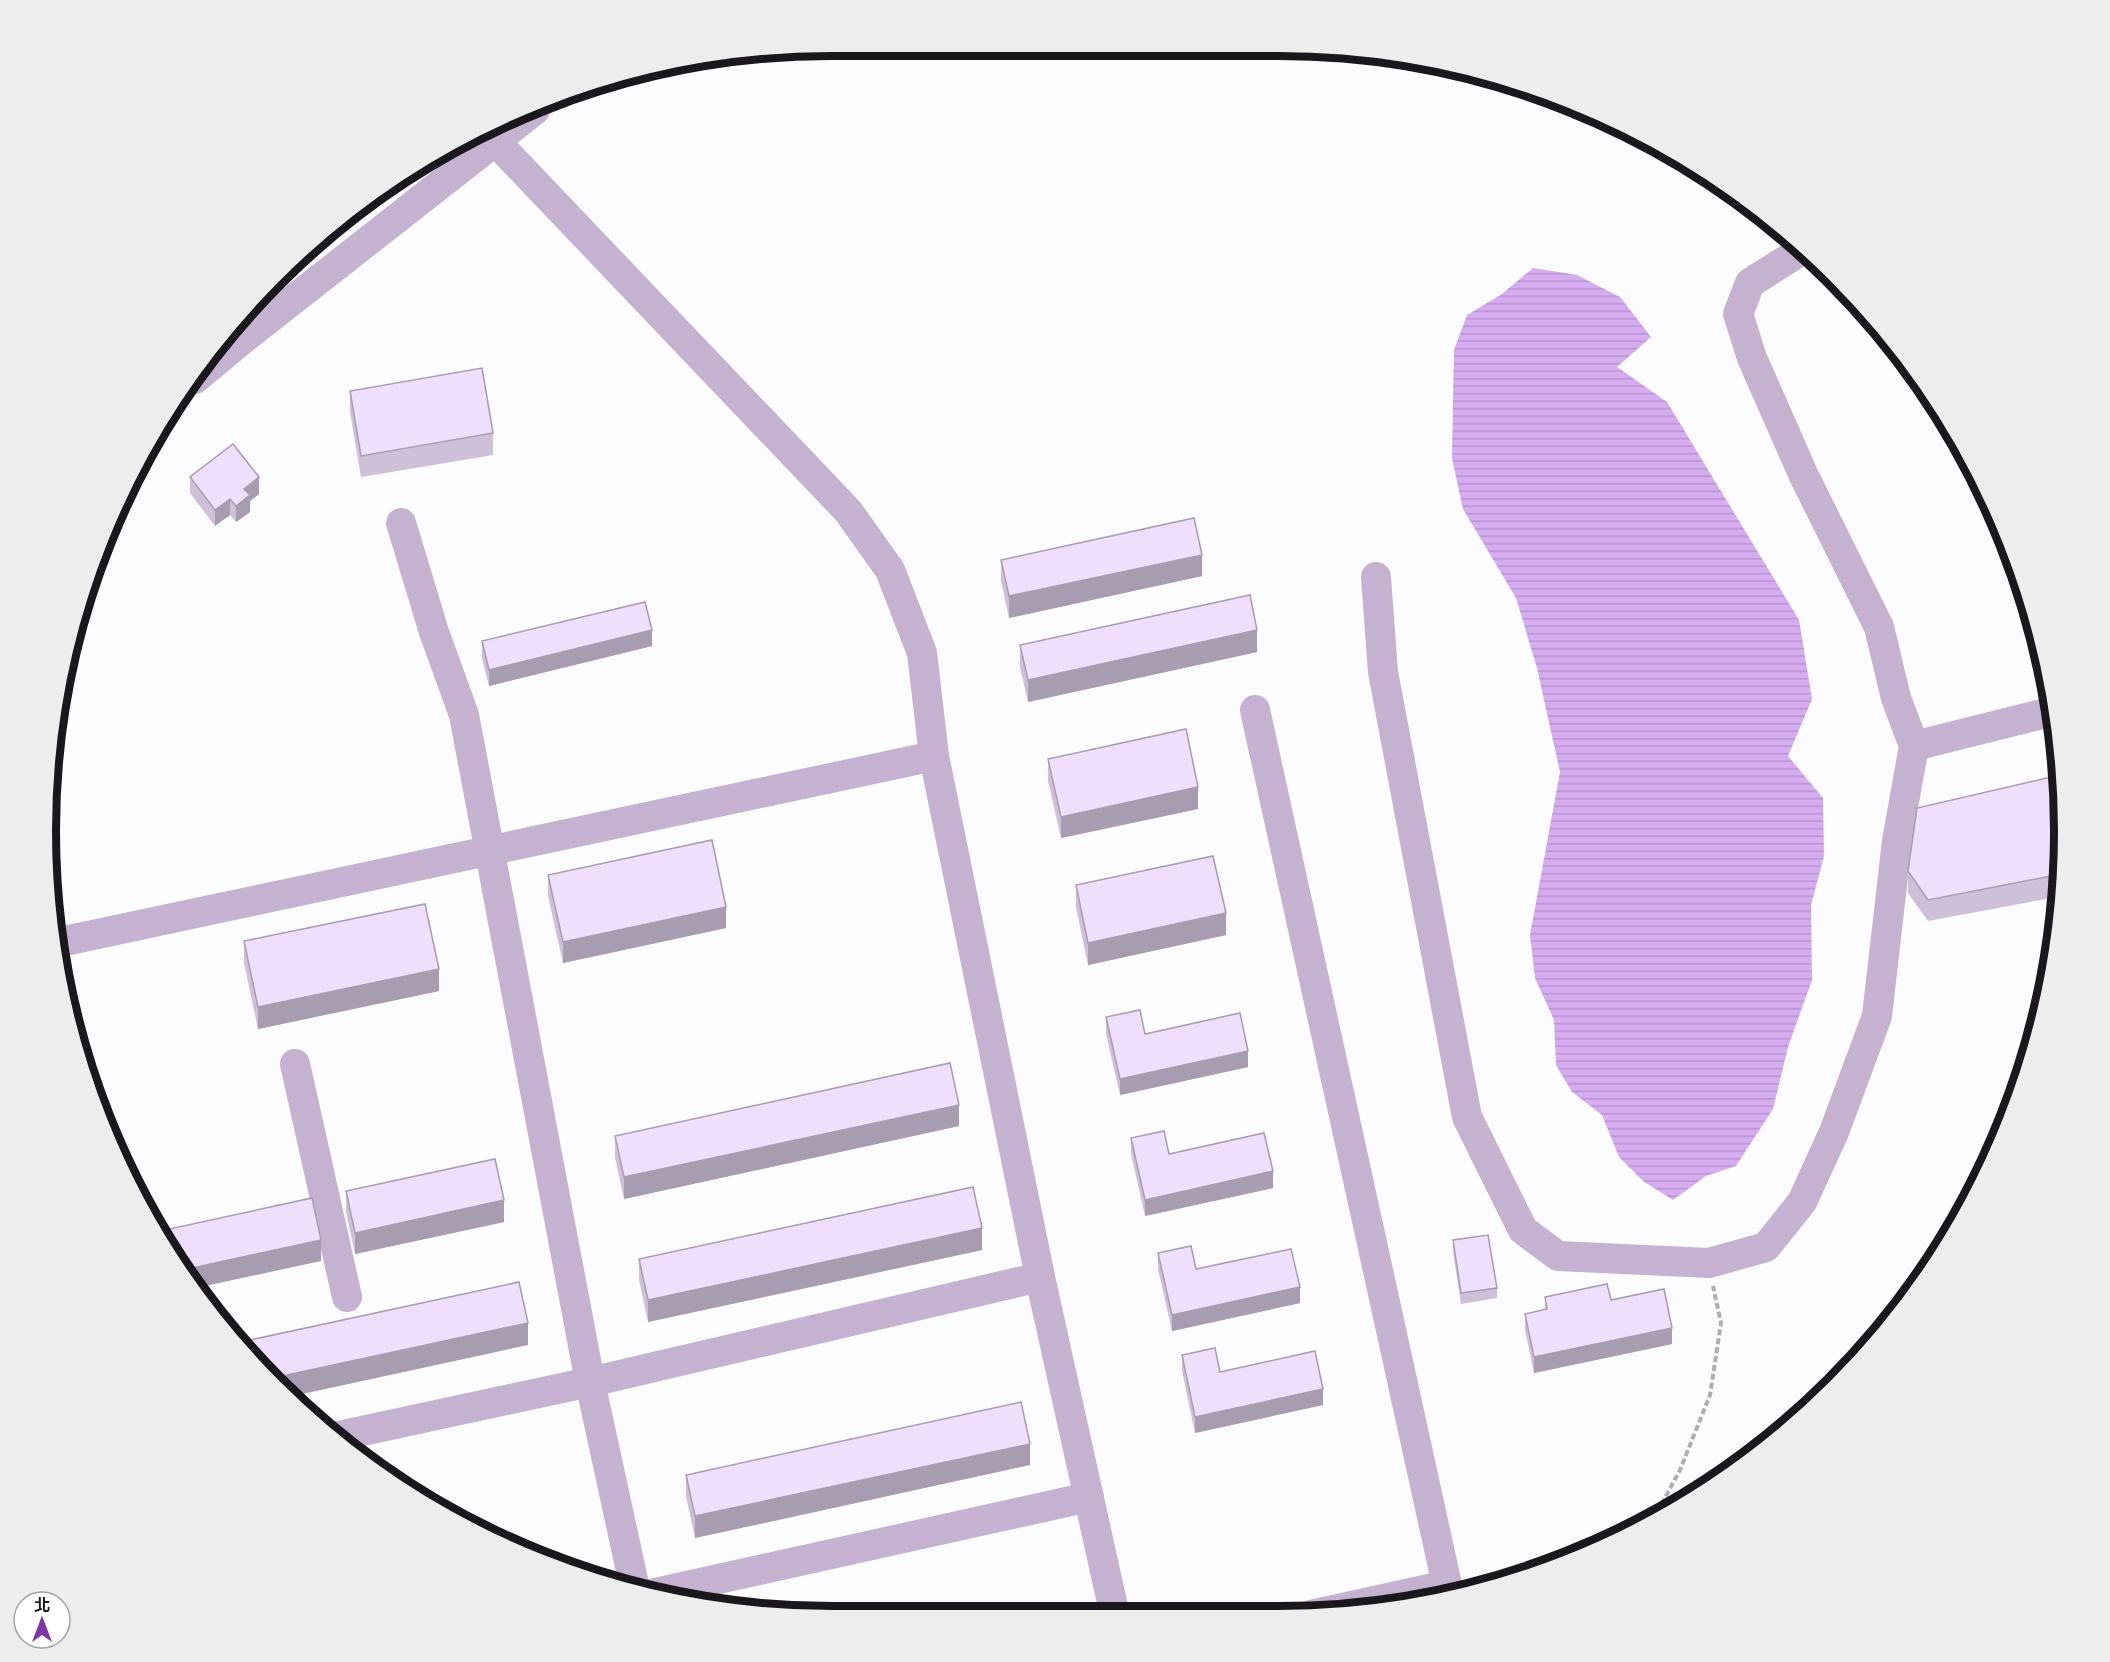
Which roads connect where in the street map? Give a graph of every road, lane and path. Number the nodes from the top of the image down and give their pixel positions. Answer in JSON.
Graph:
{"nodes":[{"id":1,"x":508,"y":126,"type":"edge"},
{"id":2,"x":492,"y":136,"type":"edge"},
{"id":3,"x":1796,"y":254,"type":"edge"},
{"id":4,"x":211,"y":365,"type":"edge"},
{"id":5,"x":401,"y":523,"type":"dead end"},
{"id":6,"x":1376,"y":577,"type":"dead end"},
{"id":7,"x":1255,"y":710,"type":"dead end"},
{"id":8,"x":2045,"y":713,"type":"edge"},
{"id":9,"x":1914,"y":746,"type":"junction"},
{"id":10,"x":934,"y":756,"type":"junction"},
{"id":11,"x":490,"y":852,"type":"junction"},
{"id":12,"x":63,"y":941,"type":"edge"},
{"id":13,"x":295,"y":1064,"type":"dead end"},
{"id":14,"x":1708,"y":1263,"type":"junction"},
{"id":15,"x":1040,"y":1277,"type":"junction"},
{"id":16,"x":347,"y":1297,"type":"dead end"},
{"id":17,"x":590,"y":1382,"type":"junction"},
{"id":18,"x":345,"y":1435,"type":"edge"},
{"id":19,"x":1089,"y":1497,"type":"junction"},
{"id":20,"x":1660,"y":1507,"type":"edge"},
{"id":21,"x":633,"y":1581,"type":"edge"},
{"id":22,"x":670,"y":1590,"type":"edge"},
{"id":23,"x":1378,"y":1600,"type":"edge"},
{"id":24,"x":1113,"y":1606,"type":"edge"}],
"edges":[{"from":1,"to":2,"type":"lane"},
{"from":2,"to":4,"type":"lane"},
{"from":2,"to":10,"type":"lane"},
{"from":3,"to":9,"type":"lane"},
{"from":5,"to":11,"type":"lane"},
{"from":6,"to":14,"type":"lane"},
{"from":7,"to":23,"type":"lane"},
{"from":8,"to":9,"type":"lane"},
{"from":9,"to":14,"type":"lane"},
{"from":10,"to":11,"type":"lane"},
{"from":10,"to":15,"type":"lane"},
{"from":11,"to":12,"type":"lane"},
{"from":11,"to":17,"type":"lane"},
{"from":13,"to":16,"type":"lane"},
{"from":14,"to":20,"type":"path"},
{"from":15,"to":17,"type":"lane"},
{"from":15,"to":19,"type":"lane"},
{"from":17,"to":18,"type":"lane"},
{"from":17,"to":21,"type":"lane"},
{"from":19,"to":22,"type":"lane"},
{"from":19,"to":24,"type":"lane"}]}
